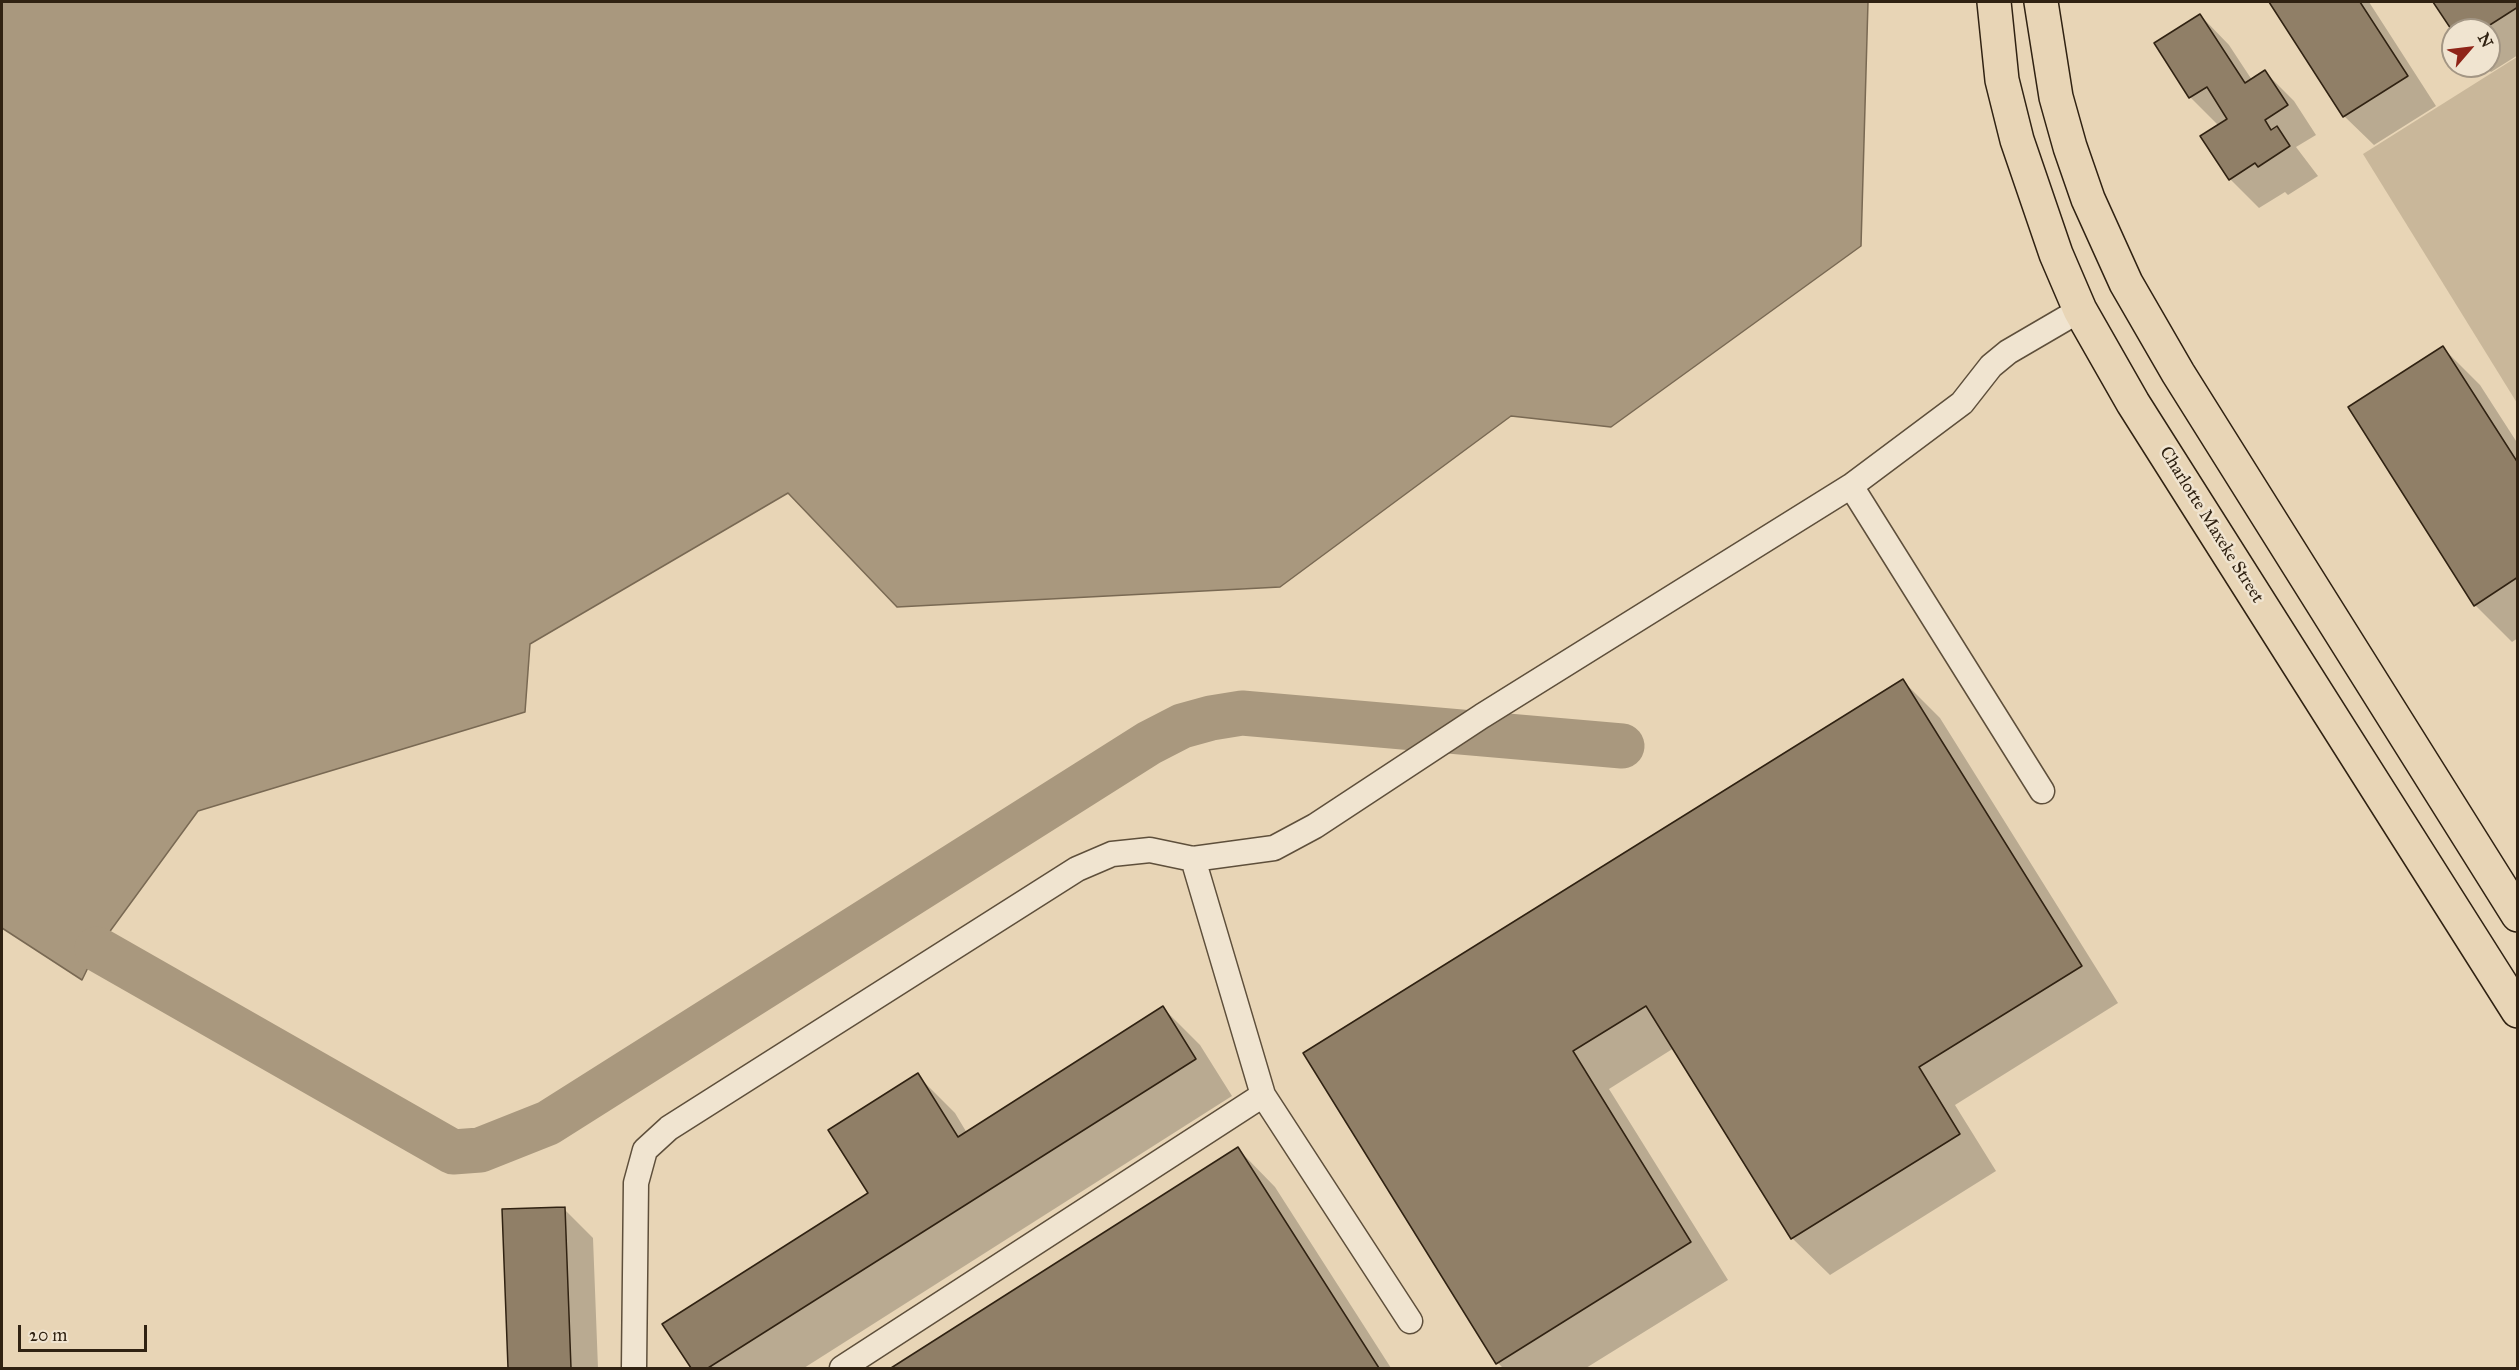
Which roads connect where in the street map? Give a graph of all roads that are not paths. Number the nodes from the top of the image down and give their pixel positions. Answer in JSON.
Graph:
{"nodes":[{"id":1,"x":1994,"y":2,"type":"edge"},
{"id":2,"x":2041,"y":2,"type":"edge"},
{"id":3,"x":2080,"y":310,"type":"junction"},
{"id":4,"x":1851,"y":486,"type":"junction"},
{"id":5,"x":2042,"y":791,"type":"dead end"},
{"id":6,"x":1193,"y":859,"type":"junction"},
{"id":7,"x":2517,"y":915,"type":"edge"},
{"id":8,"x":2517,"y":1011,"type":"edge"},
{"id":9,"x":1263,"y":1095,"type":"junction"},
{"id":10,"x":1410,"y":1322,"type":"dead end"},
{"id":11,"x":634,"y":1368,"type":"edge"},
{"id":12,"x":842,"y":1368,"type":"edge"}],
"edges":[{"from":1,"to":3,"type":"main road","name":"Charlotte Maxeke Street"},
{"from":2,"to":7,"type":"main road"},
{"from":3,"to":4,"type":"lane"},
{"from":3,"to":8,"type":"main road","name":"Charlotte Maxeke Street"},
{"from":4,"to":5,"type":"lane"},
{"from":4,"to":6,"type":"lane"},
{"from":6,"to":9,"type":"lane"},
{"from":6,"to":11,"type":"lane"},
{"from":9,"to":10,"type":"lane"},
{"from":9,"to":12,"type":"lane"}]}
